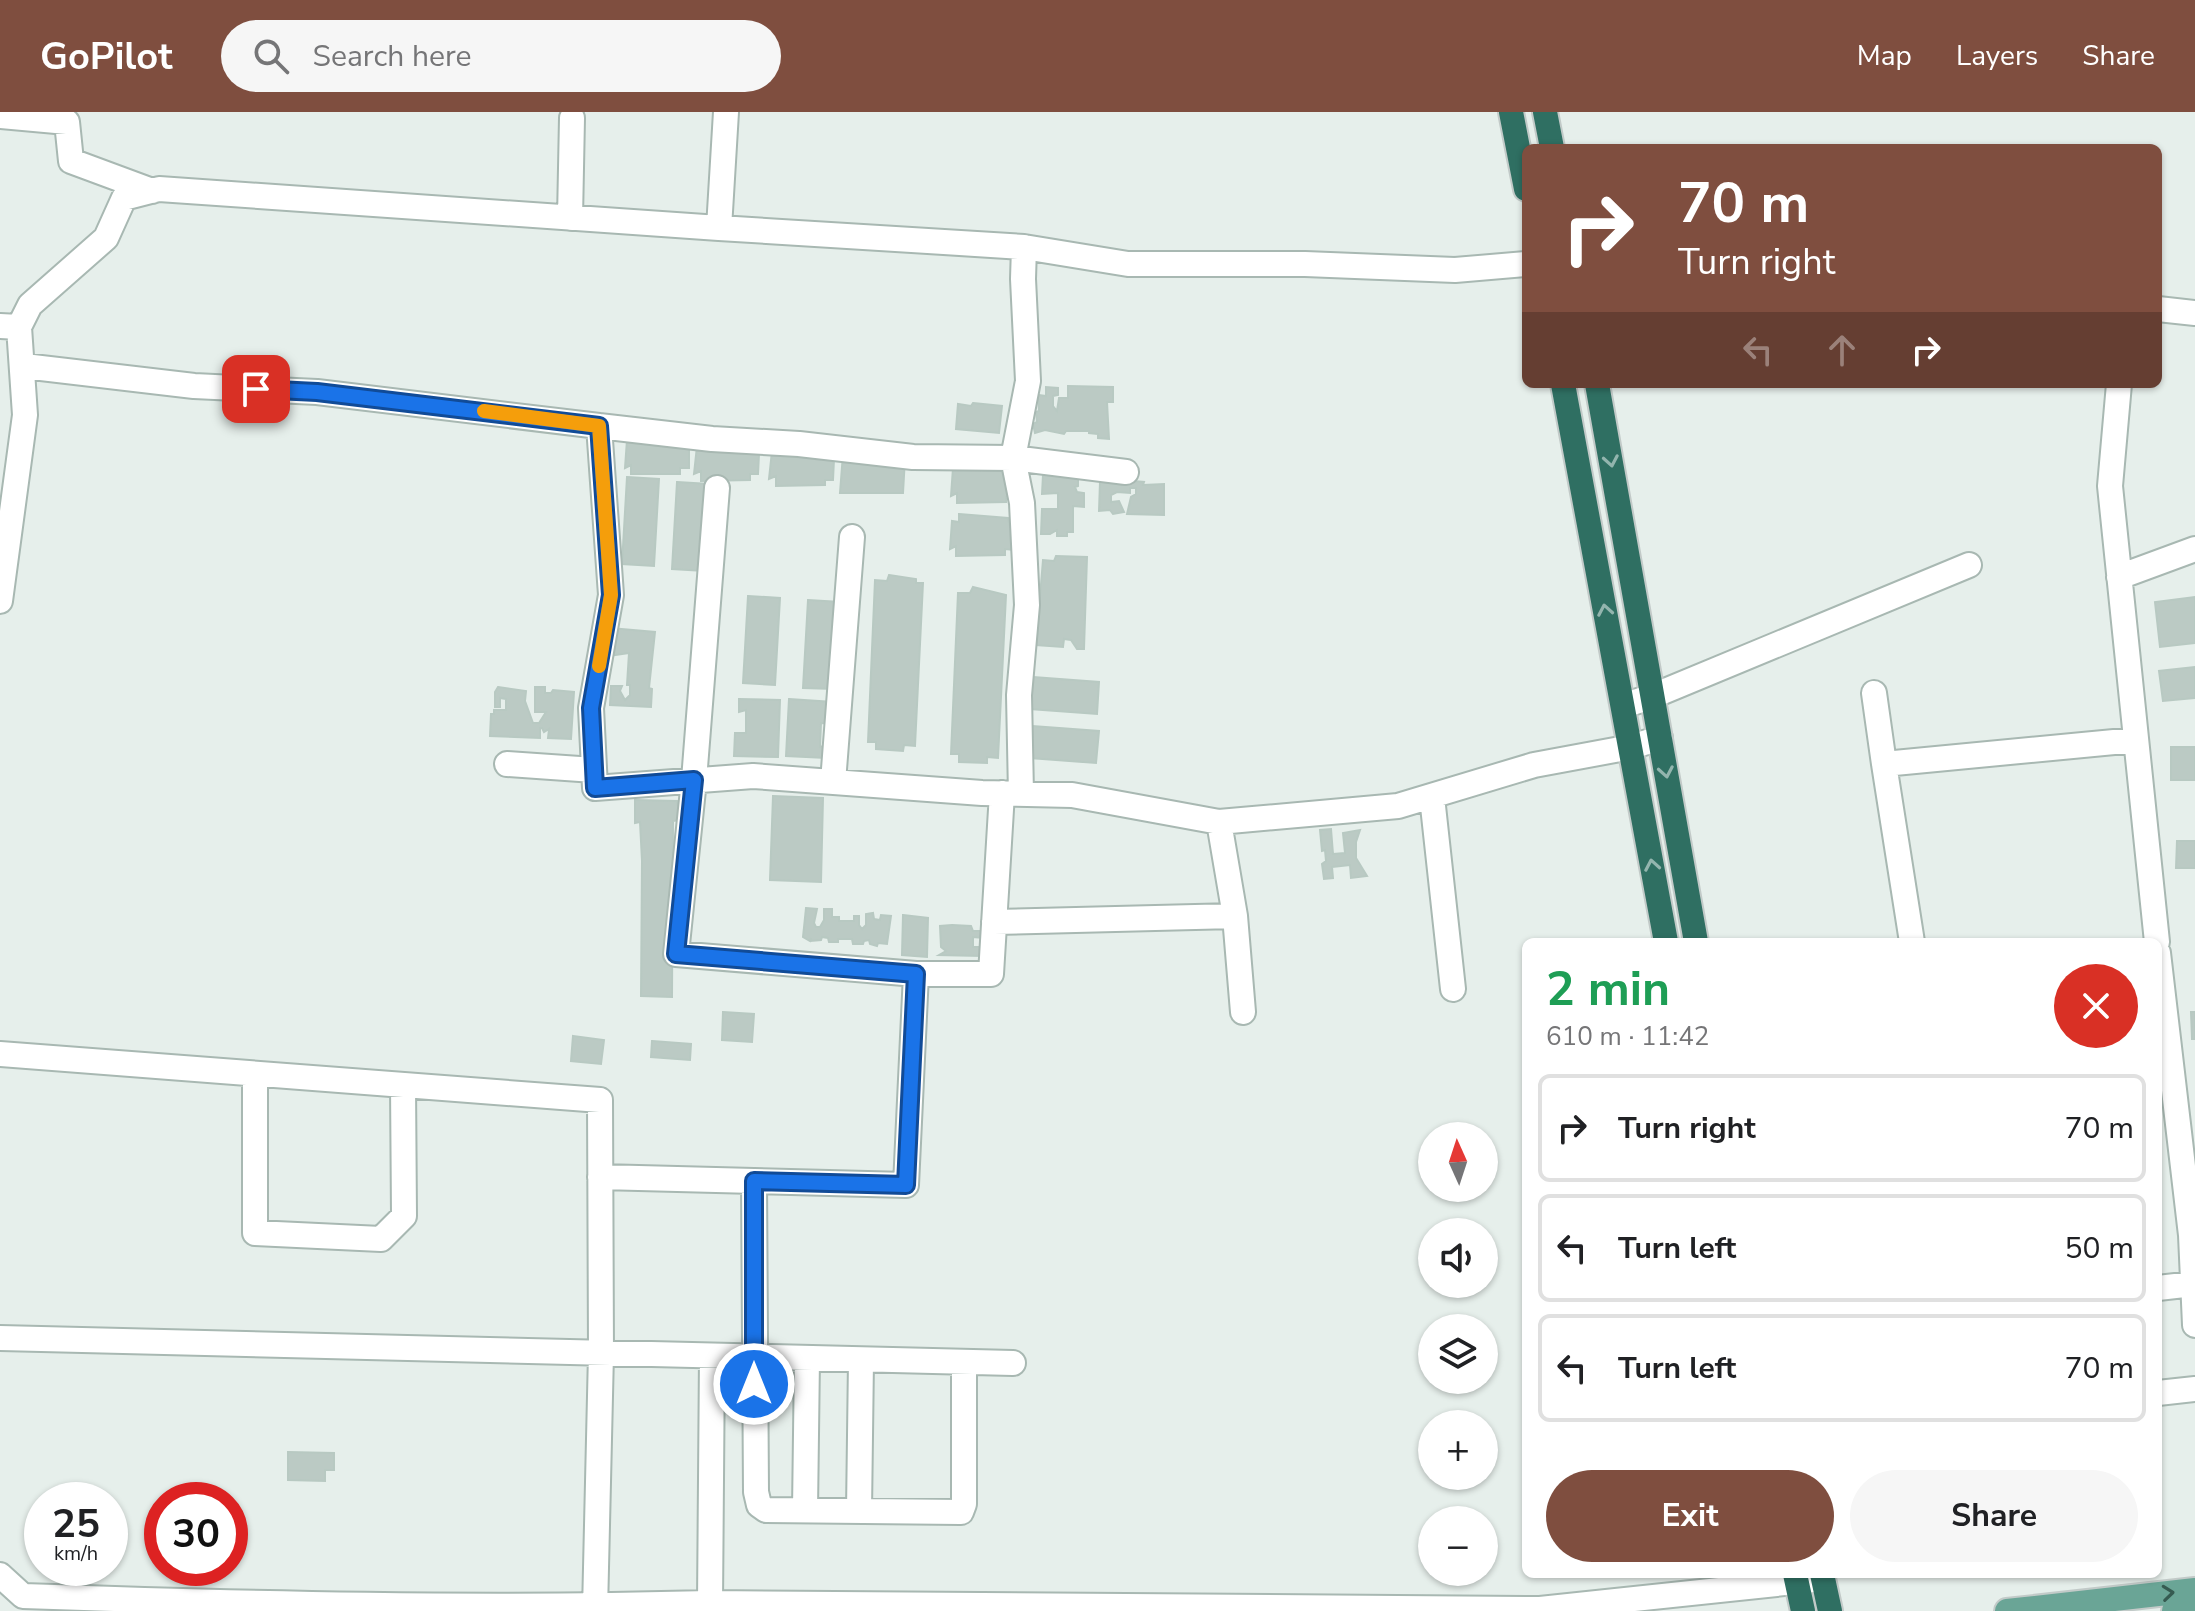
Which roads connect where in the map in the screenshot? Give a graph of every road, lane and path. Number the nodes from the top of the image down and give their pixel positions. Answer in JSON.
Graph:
{"nodes":[{"id":1,"x":726,"y":112,"type":"edge"},
{"id":2,"x":1511,"y":112,"type":"edge"},
{"id":3,"x":1545,"y":112,"type":"edge"},
{"id":4,"x":0,"y":116,"type":"edge"},
{"id":5,"x":572,"y":118,"type":"dead end"},
{"id":6,"x":1551,"y":144,"type":"edge"},
{"id":7,"x":1522,"y":168,"type":"edge"},
{"id":8,"x":152,"y":191,"type":"junction"},
{"id":9,"x":570,"y":218,"type":"junction"},
{"id":10,"x":719,"y":228,"type":"junction"},
{"id":11,"x":1024,"y":247,"type":"junction"},
{"id":12,"x":1522,"y":264,"type":"edge"},
{"id":13,"x":2162,"y":309,"type":"edge"},
{"id":14,"x":2195,"y":313,"type":"edge"},
{"id":15,"x":10,"y":327,"type":"edge"},
{"id":16,"x":24,"y":366,"type":"junction"},
{"id":17,"x":1564,"y":388,"type":"edge"},
{"id":18,"x":1598,"y":388,"type":"edge"},
{"id":19,"x":2119,"y":388,"type":"edge"},
{"id":20,"x":599,"y":426,"type":"junction"},
{"id":21,"x":1604,"y":427,"type":"junction"},
{"id":22,"x":1572,"y":432,"type":"junction"},
{"id":23,"x":1013,"y":458,"type":"junction"},
{"id":24,"x":1126,"y":472,"type":"dead end"},
{"id":25,"x":717,"y":488,"type":"dead end"},
{"id":26,"x":852,"y":537,"type":"dead end"},
{"id":27,"x":4,"y":545,"type":"edge"},
{"id":28,"x":2195,"y":549,"type":"edge"},
{"id":29,"x":1969,"y":565,"type":"dead end"},
{"id":30,"x":1630,"y":567,"type":"junction"},
{"id":31,"x":1598,"y":572,"type":"junction"},
{"id":32,"x":2119,"y":577,"type":"junction"},
{"id":33,"x":0,"y":601,"type":"edge"},
{"id":34,"x":1874,"y":693,"type":"dead end"},
{"id":35,"x":1653,"y":696,"type":"junction"},
{"id":36,"x":1623,"y":706,"type":"junction"},
{"id":37,"x":1660,"y":738,"type":"junction"},
{"id":38,"x":2135,"y":740,"type":"junction"},
{"id":39,"x":1631,"y":747,"type":"junction"},
{"id":40,"x":507,"y":764,"type":"dead end"},
{"id":41,"x":1884,"y":764,"type":"junction"},
{"id":42,"x":594,"y":770,"type":"junction"},
{"id":43,"x":694,"y":780,"type":"junction"},
{"id":44,"x":833,"y":782,"type":"junction"},
{"id":45,"x":1011,"y":794,"type":"junction"},
{"id":46,"x":1432,"y":797,"type":"junction"},
{"id":47,"x":1219,"y":822,"type":"junction"},
{"id":48,"x":1235,"y":916,"type":"junction"},
{"id":49,"x":994,"y":922,"type":"junction"},
{"id":50,"x":1665,"y":938,"type":"edge"},
{"id":51,"x":1695,"y":938,"type":"edge"},
{"id":52,"x":1911,"y":938,"type":"edge"},
{"id":53,"x":2157,"y":938,"type":"edge"},
{"id":54,"x":916,"y":974,"type":"junction"},
{"id":55,"x":2162,"y":985,"type":"edge"},
{"id":56,"x":1453,"y":989,"type":"dead end"},
{"id":57,"x":1243,"y":1012,"type":"dead end"},
{"id":58,"x":0,"y":1054,"type":"edge"},
{"id":59,"x":255,"y":1074,"type":"junction"},
{"id":60,"x":403,"y":1085,"type":"junction"},
{"id":61,"x":600,"y":1177,"type":"junction"},
{"id":62,"x":754,"y":1181,"type":"junction"},
{"id":63,"x":2193,"y":1235,"type":"edge"},
{"id":64,"x":2193,"y":1284,"type":"junction"},
{"id":65,"x":2162,"y":1288,"type":"edge"},
{"id":66,"x":2195,"y":1325,"type":"edge"},
{"id":67,"x":0,"y":1338,"type":"edge"},
{"id":68,"x":601,"y":1353,"type":"junction"},
{"id":69,"x":712,"y":1356,"type":"junction"},
{"id":70,"x":754,"y":1357,"type":"junction"},
{"id":71,"x":807,"y":1358,"type":"junction"},
{"id":72,"x":861,"y":1360,"type":"junction"},
{"id":73,"x":964,"y":1362,"type":"junction"},
{"id":74,"x":1013,"y":1363,"type":"dead end"},
{"id":75,"x":2195,"y":1389,"type":"edge"},
{"id":76,"x":2162,"y":1393,"type":"edge"},
{"id":77,"x":805,"y":1510,"type":"junction"},
{"id":78,"x":859,"y":1511,"type":"junction"},
{"id":79,"x":0,"y":1575,"type":"edge"},
{"id":80,"x":1823,"y":1578,"type":"edge"},
{"id":81,"x":1796,"y":1579,"type":"edge"},
{"id":82,"x":2195,"y":1590,"type":"edge"},
{"id":83,"x":710,"y":1603,"type":"junction"},
{"id":84,"x":234,"y":1607,"type":"edge"},
{"id":85,"x":595,"y":1608,"type":"edge"},
{"id":86,"x":1071,"y":1609,"type":"edge"},
{"id":87,"x":2195,"y":1609,"type":"edge"},
{"id":88,"x":1540,"y":1610,"type":"edge"},
{"id":89,"x":1803,"y":1611,"type":"edge"},
{"id":90,"x":1830,"y":1611,"type":"edge"},
{"id":91,"x":2007,"y":1611,"type":"edge"},
{"id":92,"x":2174,"y":1611,"type":"edge"}],
"edges":[{"from":1,"to":10,"type":"street"},
{"from":2,"to":7,"type":"highway"},
{"from":3,"to":6,"type":"highway"},
{"from":4,"to":8,"type":"street"},
{"from":5,"to":9,"type":"street"},
{"from":8,"to":9,"type":"street"},
{"from":8,"to":15,"type":"street"},
{"from":9,"to":10,"type":"street"},
{"from":10,"to":11,"type":"street"},
{"from":11,"to":12,"type":"street"},
{"from":11,"to":23,"type":"street"},
{"from":13,"to":14,"type":"street"},
{"from":15,"to":16,"type":"street"},
{"from":16,"to":20,"type":"street"},
{"from":16,"to":27,"type":"street"},
{"from":17,"to":22,"type":"highway"},
{"from":18,"to":21,"type":"highway"},
{"from":19,"to":32,"type":"street"},
{"from":20,"to":23,"type":"street"},
{"from":20,"to":42,"type":"street"},
{"from":21,"to":22,"type":"highway"},
{"from":21,"to":30,"type":"highway","one_way":true},
{"from":22,"to":31,"type":"highway"},
{"from":23,"to":24,"type":"street"},
{"from":23,"to":45,"type":"street"},
{"from":25,"to":43,"type":"street"},
{"from":26,"to":44,"type":"street"},
{"from":27,"to":33,"type":"street"},
{"from":28,"to":32,"type":"street"},
{"from":29,"to":35,"type":"street"},
{"from":30,"to":31,"type":"highway"},
{"from":30,"to":35,"type":"highway"},
{"from":36,"to":31,"type":"highway","one_way":true},
{"from":32,"to":38,"type":"street"},
{"from":34,"to":41,"type":"street"},
{"from":35,"to":36,"type":"street"},
{"from":35,"to":37,"type":"highway"},
{"from":36,"to":39,"type":"highway"},
{"from":37,"to":39,"type":"street"},
{"from":37,"to":51,"type":"highway","one_way":true},
{"from":38,"to":41,"type":"street"},
{"from":38,"to":53,"type":"street"},
{"from":39,"to":46,"type":"street"},
{"from":50,"to":39,"type":"highway","one_way":true},
{"from":40,"to":42,"type":"street"},
{"from":41,"to":52,"type":"street"},
{"from":42,"to":43,"type":"street"},
{"from":43,"to":44,"type":"street"},
{"from":43,"to":54,"type":"street"},
{"from":44,"to":45,"type":"street"},
{"from":45,"to":47,"type":"street"},
{"from":45,"to":49,"type":"street"},
{"from":46,"to":47,"type":"street"},
{"from":46,"to":56,"type":"street"},
{"from":47,"to":48,"type":"street"},
{"from":48,"to":49,"type":"street"},
{"from":48,"to":57,"type":"street"},
{"from":49,"to":54,"type":"street"},
{"from":54,"to":62,"type":"street"},
{"from":55,"to":63,"type":"street"},
{"from":58,"to":59,"type":"street"},
{"from":59,"to":60,"type":"street"},
{"from":59,"to":60,"type":"street"},
{"from":60,"to":61,"type":"street"},
{"from":61,"to":62,"type":"street"},
{"from":61,"to":68,"type":"street"},
{"from":62,"to":70,"type":"street"},
{"from":63,"to":64,"type":"street"},
{"from":64,"to":65,"type":"street"},
{"from":64,"to":66,"type":"street"},
{"from":67,"to":68,"type":"street"},
{"from":68,"to":69,"type":"street"},
{"from":68,"to":85,"type":"street"},
{"from":69,"to":70,"type":"street"},
{"from":69,"to":83,"type":"street"},
{"from":70,"to":71,"type":"street"},
{"from":70,"to":77,"type":"street"},
{"from":71,"to":72,"type":"street"},
{"from":71,"to":77,"type":"street"},
{"from":72,"to":73,"type":"street"},
{"from":72,"to":78,"type":"street"},
{"from":73,"to":74,"type":"street"},
{"from":73,"to":78,"type":"street"},
{"from":75,"to":76,"type":"street"},
{"from":77,"to":78,"type":"street"},
{"from":79,"to":84,"type":"street"},
{"from":80,"to":90,"type":"highway"},
{"from":81,"to":88,"type":"street"},
{"from":81,"to":89,"type":"highway"},
{"from":91,"to":82,"type":"main road","one_way":true},
{"from":83,"to":85,"type":"street"},
{"from":83,"to":86,"type":"street"},
{"from":84,"to":85,"type":"street"},
{"from":86,"to":88,"type":"street"},
{"from":87,"to":92,"type":"main road"}]}
